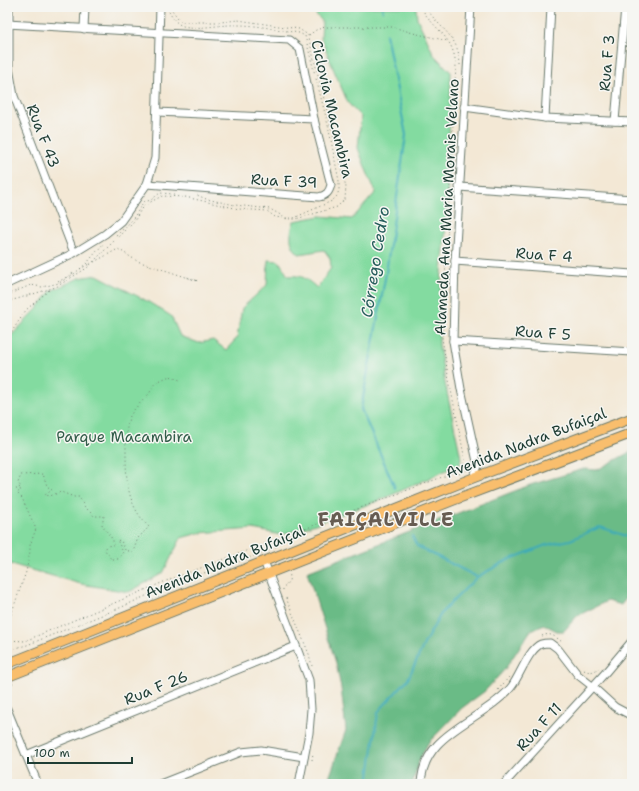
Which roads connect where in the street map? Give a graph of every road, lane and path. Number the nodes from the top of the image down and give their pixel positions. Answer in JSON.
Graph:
{"nodes":[{"id":1,"x":9,"y":7,"type":"edge"},
{"id":2,"x":85,"y":7,"type":"edge"},
{"id":3,"x":160,"y":7,"type":"edge"},
{"id":4,"x":168,"y":7,"type":"edge"},
{"id":5,"x":173,"y":7,"type":"edge"},
{"id":6,"x":421,"y":7,"type":"edge"},
{"id":7,"x":471,"y":7,"type":"edge"},
{"id":8,"x":551,"y":7,"type":"edge"},
{"id":9,"x":625,"y":7,"type":"edge"},
{"id":10,"x":8,"y":24,"type":"edge"},
{"id":11,"x":84,"y":29,"type":"junction"},
{"id":12,"x":159,"y":32,"type":"junction"},
{"id":13,"x":308,"y":35,"type":"junction"},
{"id":14,"x":449,"y":42,"type":"junction"},
{"id":15,"x":464,"y":107,"type":"junction"},
{"id":16,"x":157,"y":112,"type":"junction"},
{"id":17,"x":314,"y":118,"type":"junction"},
{"id":18,"x":545,"y":118,"type":"junction"},
{"id":19,"x":615,"y":121,"type":"junction"},
{"id":20,"x":632,"y":122,"type":"edge"},
{"id":21,"x":146,"y":184,"type":"junction"},
{"id":22,"x":459,"y":187,"type":"junction"},
{"id":23,"x":175,"y":194,"type":"dead end"},
{"id":24,"x":193,"y":194,"type":"dead end"},
{"id":25,"x":632,"y":199,"type":"edge"},
{"id":26,"x":111,"y":238,"type":"dead end"},
{"id":27,"x":107,"y":241,"type":"dead end"},
{"id":28,"x":74,"y":253,"type":"junction"},
{"id":29,"x":455,"y":261,"type":"junction"},
{"id":30,"x":632,"y":274,"type":"edge"},
{"id":31,"x":187,"y":276,"type":"dead end"},
{"id":32,"x":7,"y":284,"type":"edge"},
{"id":33,"x":7,"y":295,"type":"edge"},
{"id":34,"x":7,"y":300,"type":"edge"},
{"id":35,"x":7,"y":339,"type":"edge"},
{"id":36,"x":453,"y":341,"type":"junction"},
{"id":37,"x":632,"y":352,"type":"edge"},
{"id":38,"x":180,"y":380,"type":"dead end"},
{"id":39,"x":632,"y":418,"type":"edge"},
{"id":40,"x":632,"y":433,"type":"edge"},
{"id":41,"x":471,"y":465,"type":"dead end"},
{"id":42,"x":458,"y":475,"type":"dead end"},
{"id":43,"x":473,"y":478,"type":"junction"},
{"id":44,"x":281,"y":546,"type":"dead end"},
{"id":45,"x":264,"y":561,"type":"junction"},
{"id":46,"x":291,"y":572,"type":"dead end"},
{"id":47,"x":268,"y":573,"type":"junction"},
{"id":48,"x":283,"y":591,"type":"dead end"},
{"id":49,"x":286,"y":598,"type":"dead end"},
{"id":50,"x":7,"y":626,"type":"edge"},
{"id":51,"x":632,"y":631,"type":"edge"},
{"id":52,"x":541,"y":636,"type":"dead end"},
{"id":53,"x":630,"y":639,"type":"edge"},
{"id":54,"x":7,"y":640,"type":"edge"},
{"id":55,"x":562,"y":642,"type":"dead end"},
{"id":56,"x":296,"y":646,"type":"junction"},
{"id":57,"x":7,"y":648,"type":"edge"},
{"id":58,"x":7,"y":664,"type":"edge"},
{"id":59,"x":581,"y":668,"type":"dead end"},
{"id":60,"x":600,"y":668,"type":"dead end"},
{"id":61,"x":313,"y":672,"type":"dead end"},
{"id":62,"x":510,"y":675,"type":"dead end"},
{"id":63,"x":7,"y":677,"type":"edge"},
{"id":64,"x":592,"y":686,"type":"junction"},
{"id":65,"x":498,"y":691,"type":"dead end"},
{"id":66,"x":7,"y":709,"type":"edge"},
{"id":67,"x":632,"y":716,"type":"edge"},
{"id":68,"x":313,"y":754,"type":"dead end"},
{"id":69,"x":26,"y":755,"type":"junction"},
{"id":70,"x":304,"y":756,"type":"junction"},
{"id":71,"x":311,"y":761,"type":"dead end"},
{"id":72,"x":37,"y":784,"type":"edge"},
{"id":73,"x":160,"y":784,"type":"edge"},
{"id":74,"x":299,"y":784,"type":"edge"},
{"id":75,"x":421,"y":784,"type":"edge"},
{"id":76,"x":504,"y":784,"type":"edge"}],
"edges":[{"from":1,"to":10,"type":"street","name":"Rua F 43"},
{"from":2,"to":11,"type":"street"},
{"from":3,"to":12,"type":"street"},
{"from":4,"to":24,"type":"path","name":"Ciclovia Macambira"},
{"from":5,"to":13,"type":"path"},
{"from":6,"to":14,"type":"path"},
{"from":7,"to":15,"type":"street","name":"Alameda Ana Maria Morais Velano"},
{"from":8,"to":18,"type":"street"},
{"from":9,"to":19,"type":"street","name":"Rua F 3"},
{"from":10,"to":11,"type":"street"},
{"from":10,"to":28,"type":"street","name":"Rua F 43"},
{"from":11,"to":12,"type":"street"},
{"from":12,"to":16,"type":"street"},
{"from":12,"to":17,"type":"street"},
{"from":13,"to":14,"type":"path"},
{"from":13,"to":34,"type":"path"},
{"from":14,"to":54,"type":"path"},
{"from":15,"to":18,"type":"street"},
{"from":15,"to":22,"type":"street","name":"Alameda Ana Maria Morais Velano"},
{"from":16,"to":17,"type":"street"},
{"from":16,"to":21,"type":"street"},
{"from":17,"to":21,"type":"street","name":"Rua F 39"},
{"from":18,"to":19,"type":"street"},
{"from":19,"to":20,"type":"street"},
{"from":21,"to":28,"type":"street"},
{"from":22,"to":25,"type":"street"},
{"from":22,"to":29,"type":"street","name":"Alameda Ana Maria Morais Velano"},
{"from":23,"to":26,"type":"path"},
{"from":27,"to":33,"type":"path"},
{"from":28,"to":32,"type":"street"},
{"from":29,"to":30,"type":"street","name":"Rua F 4"},
{"from":29,"to":36,"type":"street","name":"Alameda Ana Maria Morais Velano"},
{"from":31,"to":35,"type":"path"},
{"from":36,"to":37,"type":"street","name":"Rua F 5"},
{"from":36,"to":43,"type":"street","name":"Alameda Ana Maria Morais Velano"},
{"from":38,"to":50,"type":"path"},
{"from":39,"to":43,"type":"main road","name":"Avenida Nadra Bufaiçal"},
{"from":40,"to":47,"type":"main road","name":"Avenida Nadra Bufaiçal"},
{"from":41,"to":42,"type":"path"},
{"from":43,"to":45,"type":"main road","name":"Avenida Nadra Bufaiçal"},
{"from":44,"to":57,"type":"path"},
{"from":45,"to":47,"type":"street"},
{"from":45,"to":58,"type":"main road","name":"Avenida Nadra Bufaiçal"},
{"from":46,"to":48,"type":"path"},
{"from":47,"to":56,"type":"street"},
{"from":47,"to":63,"type":"main road","name":"Avenida Nadra Bufaiçal"},
{"from":49,"to":61,"type":"path"},
{"from":51,"to":53,"type":"path"},
{"from":52,"to":55,"type":"path"},
{"from":53,"to":64,"type":"street","name":"Rua F 11"},
{"from":56,"to":69,"type":"street","name":"Rua F 26"},
{"from":56,"to":70,"type":"street"},
{"from":59,"to":60,"type":"path"},
{"from":62,"to":65,"type":"path"},
{"from":64,"to":67,"type":"street"},
{"from":64,"to":75,"type":"street"},
{"from":64,"to":76,"type":"street","name":"Rua F 11"},
{"from":66,"to":69,"type":"street"},
{"from":68,"to":71,"type":"path"},
{"from":69,"to":72,"type":"street"},
{"from":70,"to":73,"type":"street"},
{"from":70,"to":74,"type":"street"}]}
